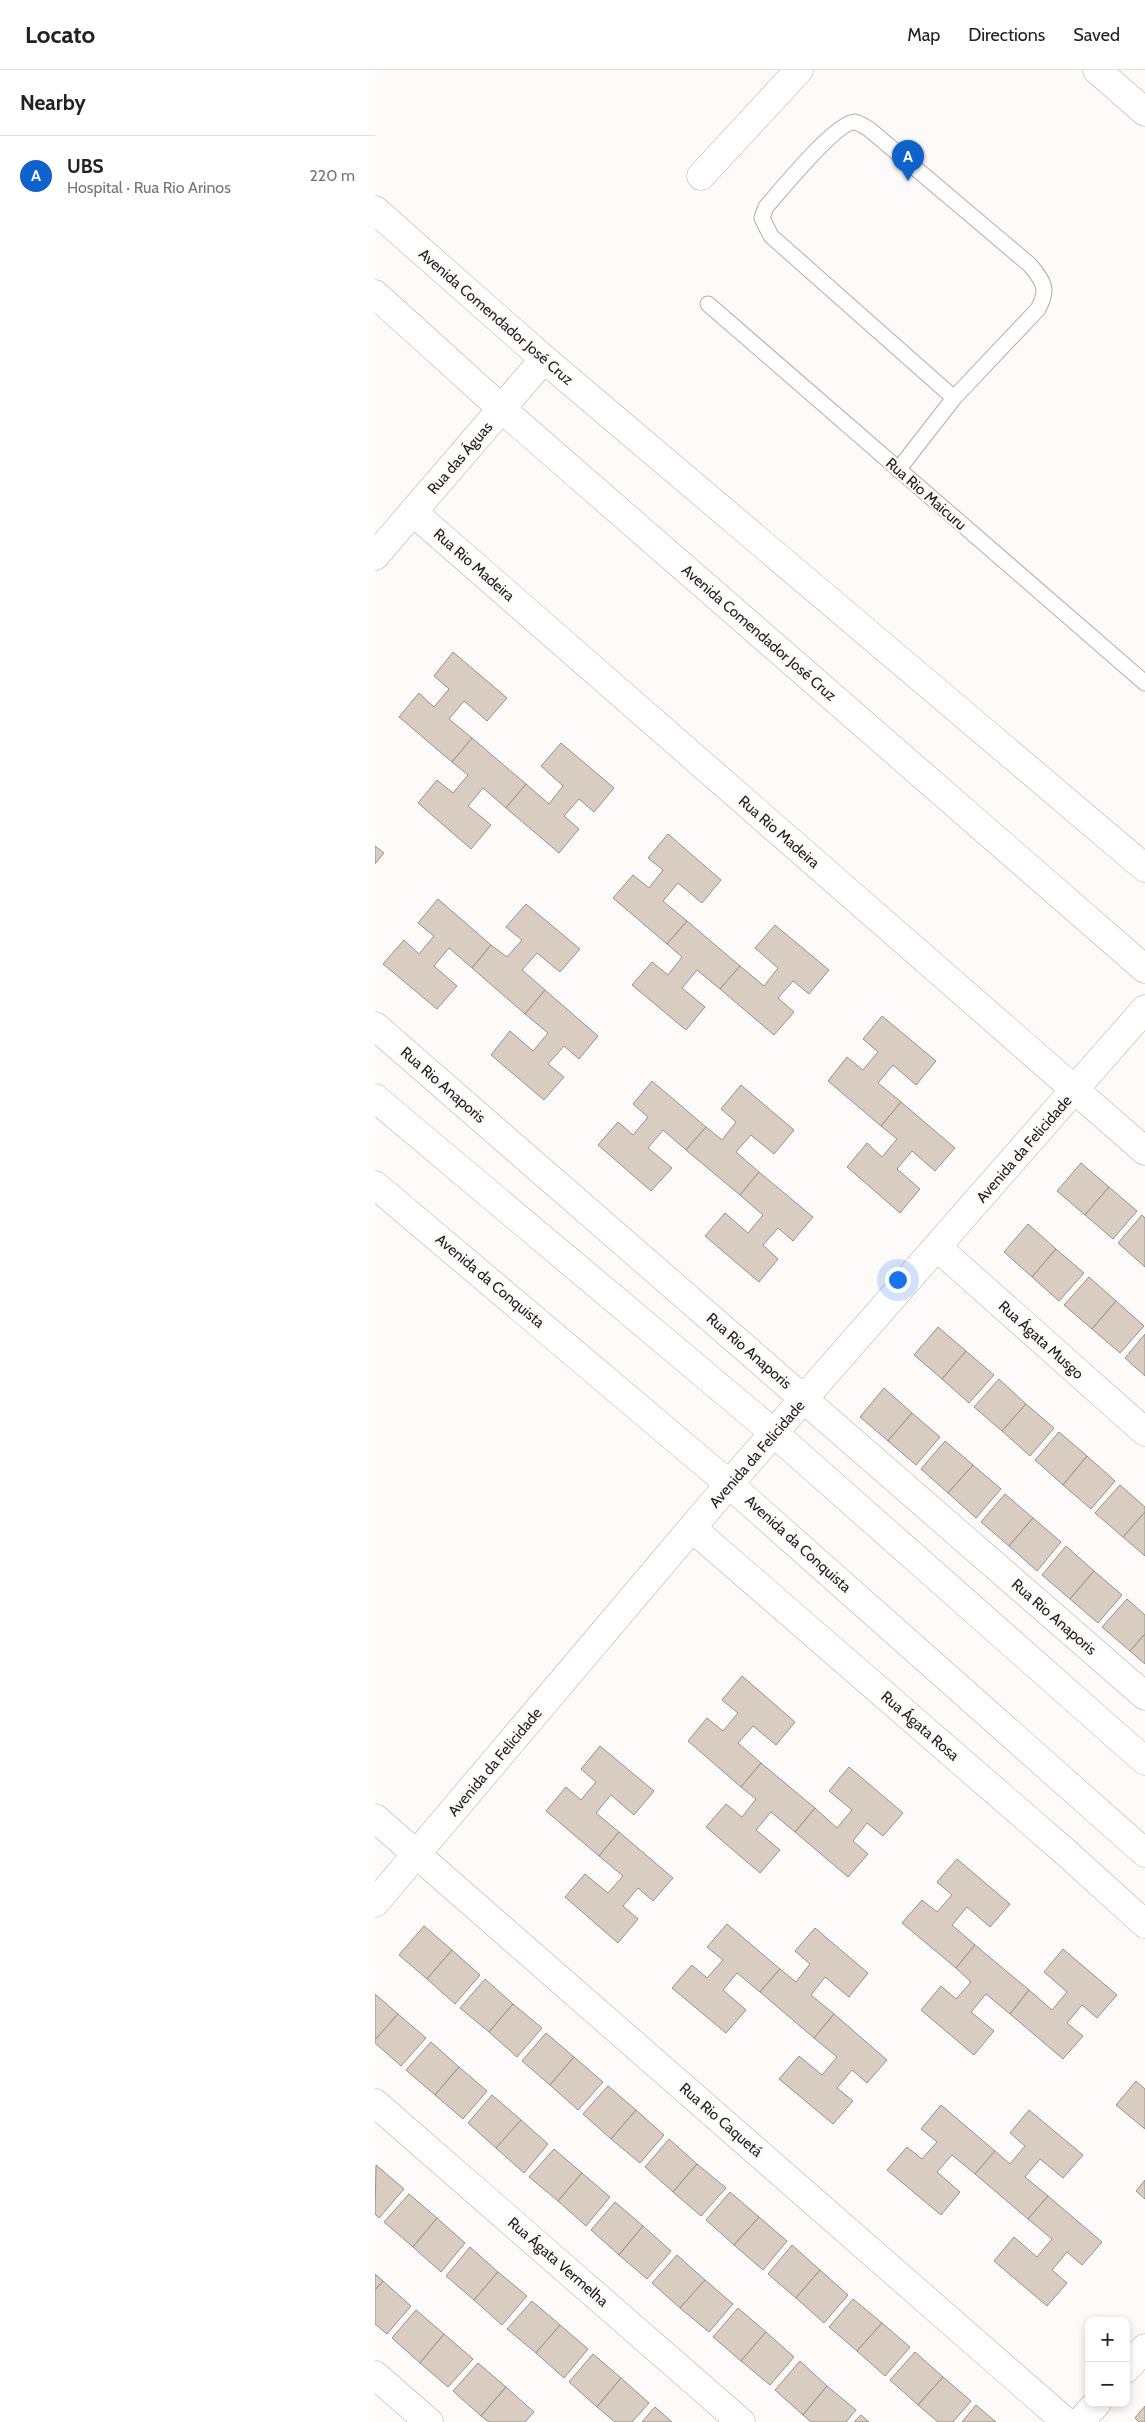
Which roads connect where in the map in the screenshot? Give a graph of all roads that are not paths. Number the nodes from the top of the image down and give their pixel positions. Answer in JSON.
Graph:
{"nodes":[{"id":1,"x":799,"y":70,"type":"edge"},
{"id":2,"x":1097,"y":70,"type":"edge"},
{"id":3,"x":1145,"y":112,"type":"edge"},
{"id":4,"x":701,"y":176,"type":"dead end"},
{"id":5,"x":375,"y":210,"type":"edge"},
{"id":6,"x":375,"y":294,"type":"edge"},
{"id":7,"x":708,"y":304,"type":"dead end"},
{"id":8,"x":544,"y":359,"type":"junction"},
{"id":9,"x":954,"y":398,"type":"junction"},
{"id":10,"x":503,"y":410,"type":"junction"},
{"id":11,"x":898,"y":470,"type":"junction"},
{"id":12,"x":413,"y":512,"type":"junction"},
{"id":13,"x":375,"y":556,"type":"edge"},
{"id":14,"x":1145,"y":683,"type":"edge"},
{"id":15,"x":1145,"y":868,"type":"edge"},
{"id":16,"x":1145,"y":969,"type":"edge"},
{"id":17,"x":1145,"y":1009,"type":"edge"},
{"id":18,"x":375,"y":1026,"type":"edge"},
{"id":19,"x":1075,"y":1090,"type":"junction"},
{"id":20,"x":375,"y":1098,"type":"edge"},
{"id":21,"x":1145,"y":1151,"type":"edge"},
{"id":22,"x":375,"y":1185,"type":"edge"},
{"id":23,"x":938,"y":1248,"type":"junction"},
{"id":24,"x":804,"y":1399,"type":"junction"},
{"id":25,"x":1145,"y":1432,"type":"edge"},
{"id":26,"x":774,"y":1433,"type":"junction"},
{"id":27,"x":729,"y":1484,"type":"junction"},
{"id":28,"x":693,"y":1529,"type":"junction"},
{"id":29,"x":1145,"y":1696,"type":"edge"},
{"id":30,"x":1145,"y":1761,"type":"edge"},
{"id":31,"x":375,"y":1818,"type":"edge"},
{"id":32,"x":1145,"y":1853,"type":"edge"},
{"id":33,"x":417,"y":1854,"type":"junction"},
{"id":34,"x":375,"y":1903,"type":"edge"},
{"id":35,"x":1145,"y":1924,"type":"edge"},
{"id":36,"x":375,"y":2103,"type":"edge"},
{"id":37,"x":1145,"y":2348,"type":"edge"},
{"id":38,"x":1130,"y":2365,"type":"edge"},
{"id":39,"x":375,"y":2375,"type":"edge"},
{"id":40,"x":1093,"y":2407,"type":"edge"},
{"id":41,"x":429,"y":2422,"type":"edge"},
{"id":42,"x":741,"y":2422,"type":"edge"},
{"id":43,"x":1066,"y":2422,"type":"edge"},
{"id":44,"x":1080,"y":2422,"type":"edge"}],
"edges":[{"from":1,"to":4,"type":"street"},
{"from":2,"to":3,"type":"street"},
{"from":5,"to":8,"type":"street","name":"Avenida Comendador José Cruz"},
{"from":6,"to":10,"type":"street","name":"Avenida Comendador José Cruz"},
{"from":7,"to":11,"type":"lane","name":"Rua Rio Maicuru"},
{"from":8,"to":10,"type":"street","name":"Rua das Águas"},
{"from":8,"to":15,"type":"street","name":"Avenida Comendador José Cruz"},
{"from":9,"to":9,"type":"lane"},
{"from":9,"to":11,"type":"lane"},
{"from":10,"to":12,"type":"street","name":"Rua das Águas"},
{"from":10,"to":16,"type":"street","name":"Avenida Comendador José Cruz"},
{"from":11,"to":14,"type":"lane","name":"Rua Rio Maicuru"},
{"from":12,"to":13,"type":"street","name":"Rua das Águas"},
{"from":12,"to":19,"type":"street","name":"Rua Rio Madeira"},
{"from":17,"to":19,"type":"street","name":"Avenida da Felicidade"},
{"from":18,"to":24,"type":"street","name":"Rua Rio Anaporis"},
{"from":19,"to":21,"type":"street","name":"Rua Rio Madeira"},
{"from":19,"to":23,"type":"street","name":"Avenida da Felicidade"},
{"from":20,"to":26,"type":"street"},
{"from":22,"to":27,"type":"street","name":"Avenida da Conquista"},
{"from":23,"to":24,"type":"street","name":"Avenida da Felicidade"},
{"from":23,"to":25,"type":"street","name":"Rua Ágata Musgo"},
{"from":24,"to":26,"type":"street","name":"Avenida da Felicidade"},
{"from":24,"to":29,"type":"street","name":"Rua Rio Anaporis"},
{"from":26,"to":27,"type":"street","name":"Avenida da Felicidade"},
{"from":26,"to":30,"type":"street"},
{"from":27,"to":28,"type":"street","name":"Avenida da Felicidade"},
{"from":27,"to":32,"type":"street","name":"Avenida da Conquista"},
{"from":28,"to":33,"type":"street","name":"Avenida da Felicidade"},
{"from":28,"to":35,"type":"street","name":"Rua Ágata Rosa"},
{"from":31,"to":33,"type":"street","name":"Rua Rio Caquetá"},
{"from":33,"to":34,"type":"street","name":"Avenida da Felicidade"},
{"from":33,"to":43,"type":"street","name":"Rua Rio Caquetá"},
{"from":36,"to":42,"type":"street","name":"Rua Ágata Vermelha"},
{"from":37,"to":38,"type":"street"},
{"from":39,"to":41,"type":"street"},
{"from":40,"to":44,"type":"street"}]}
